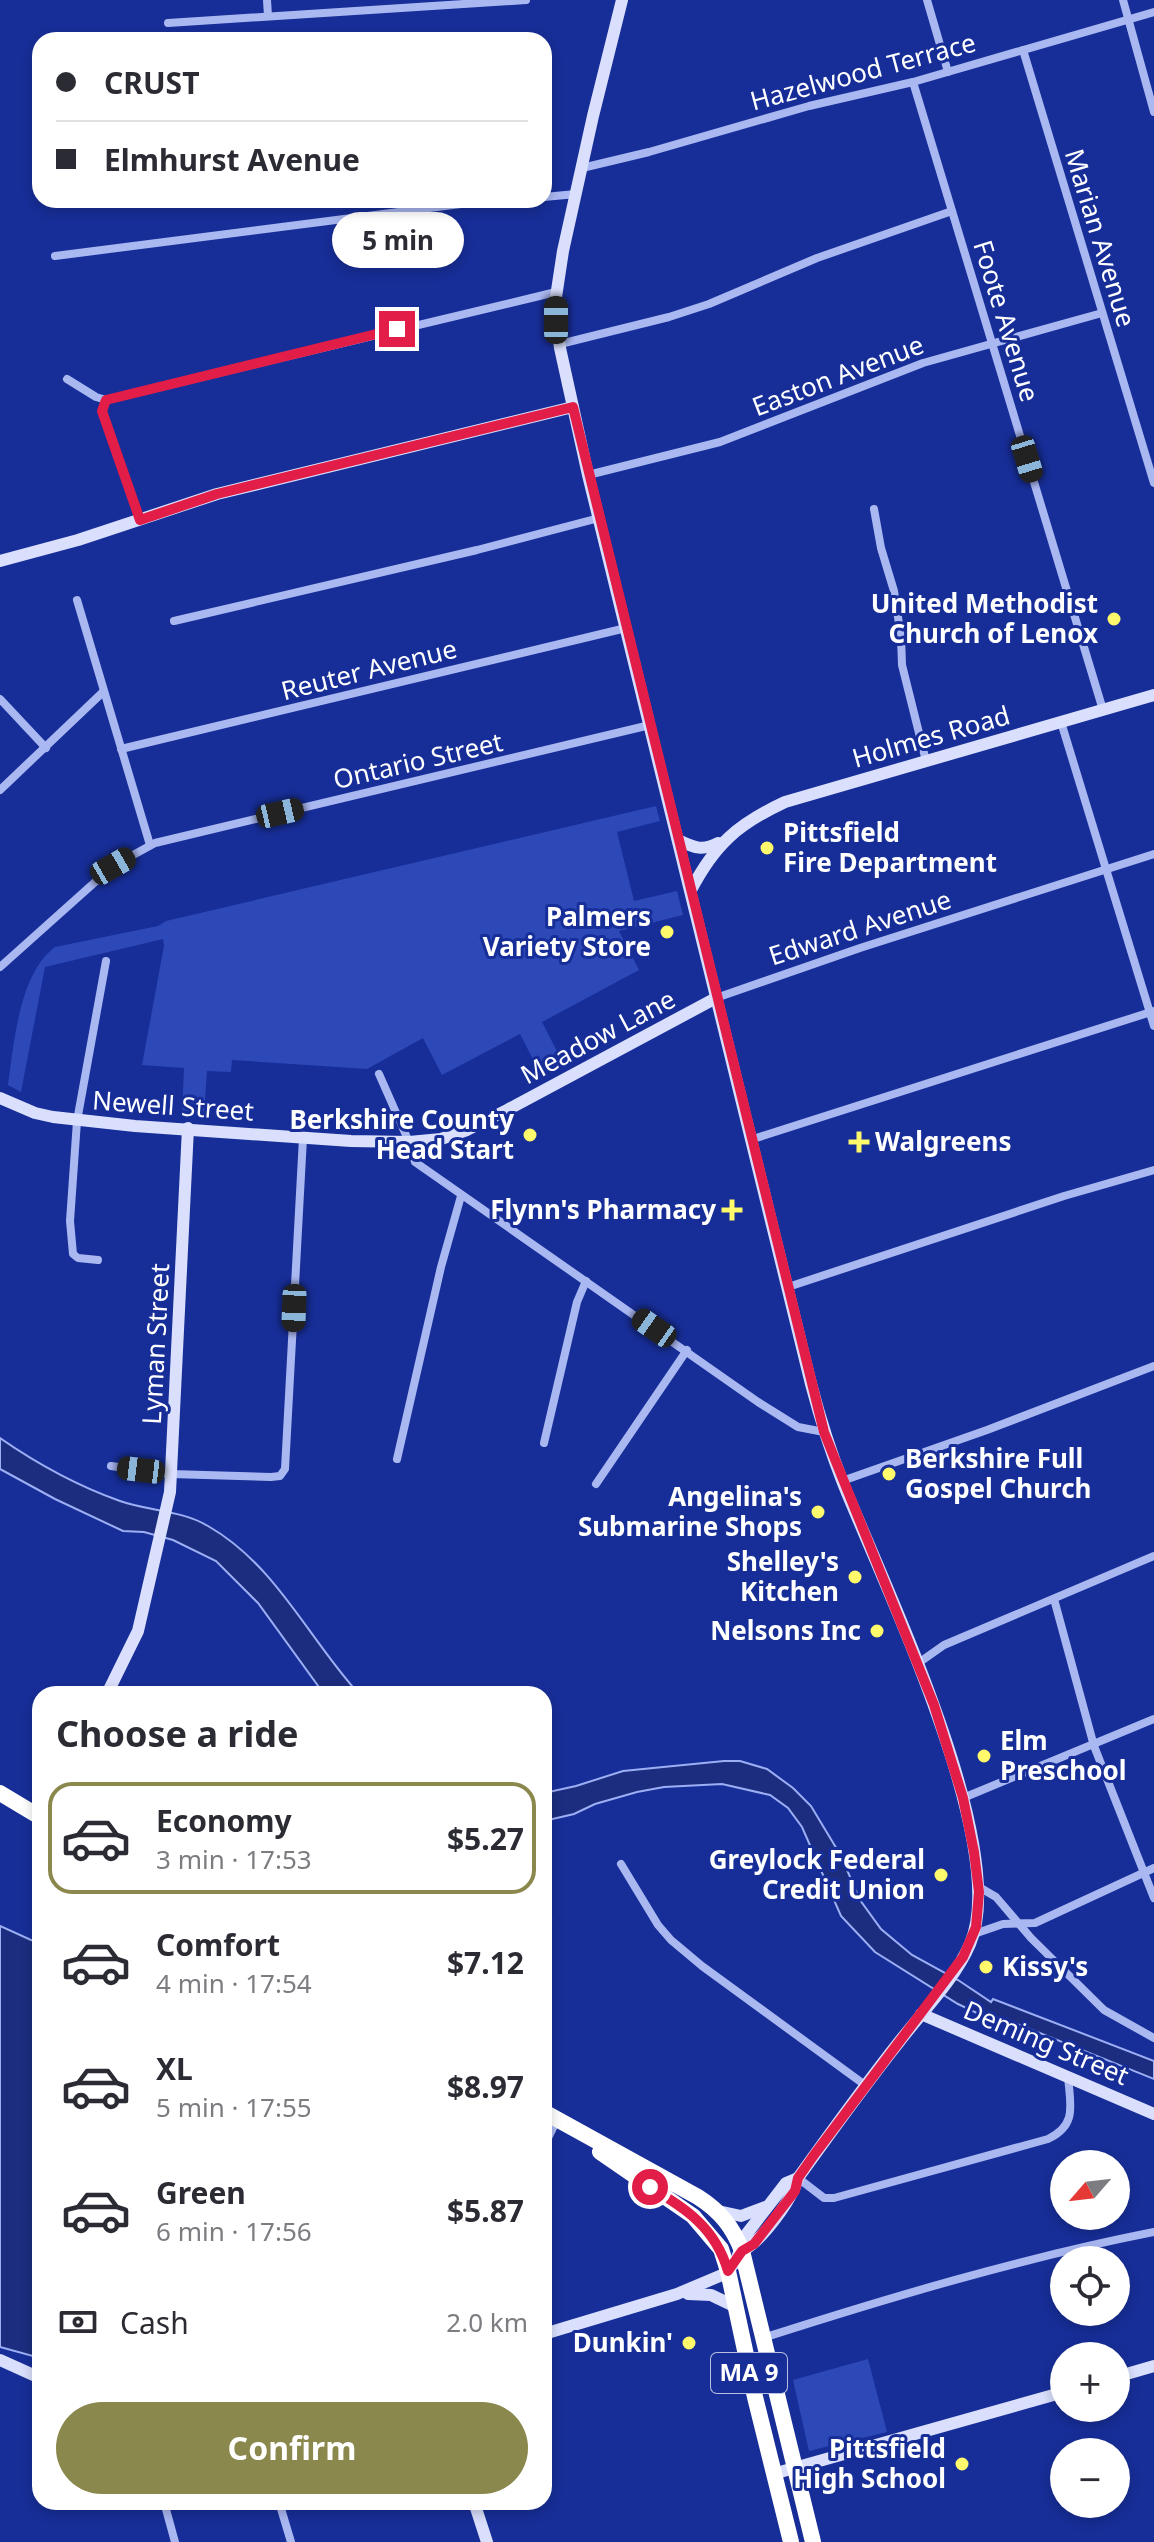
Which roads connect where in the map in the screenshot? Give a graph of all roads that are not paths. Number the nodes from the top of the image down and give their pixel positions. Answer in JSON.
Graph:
{"nodes":[{"id":1,"x":267,"y":0,"type":"edge"},
{"id":2,"x":526,"y":0,"type":"edge"},
{"id":3,"x":622,"y":0,"type":"edge"},
{"id":4,"x":927,"y":0,"type":"edge"},
{"id":5,"x":1123,"y":0,"type":"edge"},
{"id":6,"x":1154,"y":12,"type":"edge"},
{"id":7,"x":268,"y":16,"type":"junction"},
{"id":8,"x":1129,"y":20,"type":"junction"},
{"id":9,"x":168,"y":23,"type":"dead end"},
{"id":10,"x":1023,"y":50,"type":"junction"},
{"id":11,"x":948,"y":72,"type":"junction"},
{"id":12,"x":913,"y":82,"type":"junction"},
{"id":13,"x":1154,"y":112,"type":"edge"},
{"id":14,"x":582,"y":168,"type":"junction"},
{"id":15,"x":576,"y":194,"type":"junction"},
{"id":16,"x":552,"y":196,"type":"edge"},
{"id":17,"x":430,"y":208,"type":"edge"},
{"id":18,"x":952,"y":211,"type":"junction"},
{"id":19,"x":55,"y":256,"type":"dead end"},
{"id":20,"x":556,"y":292,"type":"junction"},
{"id":21,"x":1102,"y":313,"type":"junction"},
{"id":22,"x":560,"y":344,"type":"junction"},
{"id":23,"x":991,"y":344,"type":"junction"},
{"id":24,"x":67,"y":379,"type":"dead end"},
{"id":25,"x":106,"y":400,"type":"junction"},
{"id":26,"x":573,"y":407,"type":"junction"},
{"id":27,"x":588,"y":475,"type":"junction"},
{"id":28,"x":1154,"y":483,"type":"edge"},
{"id":29,"x":874,"y":509,"type":"dead end"},
{"id":30,"x":599,"y":518,"type":"junction"},
{"id":31,"x":140,"y":520,"type":"junction"},
{"id":32,"x":0,"y":561,"type":"edge"},
{"id":33,"x":77,"y":600,"type":"dead end"},
{"id":34,"x":174,"y":621,"type":"dead end"},
{"id":35,"x":626,"y":628,"type":"junction"},
{"id":36,"x":103,"y":692,"type":"junction"},
{"id":37,"x":1154,"y":695,"type":"edge"},
{"id":38,"x":0,"y":699,"type":"edge"},
{"id":39,"x":1103,"y":710,"type":"junction"},
{"id":40,"x":1061,"y":722,"type":"junction"},
{"id":41,"x":650,"y":725,"type":"junction"},
{"id":42,"x":46,"y":748,"type":"junction"},
{"id":43,"x":121,"y":749,"type":"junction"},
{"id":44,"x":926,"y":761,"type":"junction"},
{"id":45,"x":0,"y":790,"type":"edge"},
{"id":46,"x":728,"y":838,"type":"junction"},
{"id":47,"x":680,"y":841,"type":"junction"},
{"id":48,"x":150,"y":845,"type":"junction"},
{"id":49,"x":1154,"y":854,"type":"edge"},
{"id":50,"x":1105,"y":870,"type":"junction"},
{"id":51,"x":691,"y":890,"type":"junction"},
{"id":52,"x":106,"y":961,"type":"dead end"},
{"id":53,"x":0,"y":967,"type":"edge"},
{"id":54,"x":716,"y":998,"type":"junction"},
{"id":55,"x":1152,"y":1012,"type":"edge"},
{"id":56,"x":1154,"y":1026,"type":"edge"},
{"id":57,"x":379,"y":1074,"type":"dead end"},
{"id":58,"x":0,"y":1098,"type":"edge"},
{"id":59,"x":77,"y":1121,"type":"junction"},
{"id":60,"x":188,"y":1128,"type":"junction"},
{"id":61,"x":303,"y":1138,"type":"junction"},
{"id":62,"x":753,"y":1139,"type":"junction"},
{"id":63,"x":409,"y":1142,"type":"junction"},
{"id":64,"x":1154,"y":1170,"type":"edge"},
{"id":65,"x":461,"y":1196,"type":"junction"},
{"id":66,"x":98,"y":1260,"type":"dead end"},
{"id":67,"x":586,"y":1281,"type":"junction"},
{"id":68,"x":788,"y":1287,"type":"junction"},
{"id":69,"x":687,"y":1350,"type":"junction"},
{"id":70,"x":1154,"y":1366,"type":"edge"},
{"id":71,"x":824,"y":1432,"type":"junction"},
{"id":72,"x":544,"y":1443,"type":"dead end"},
{"id":73,"x":397,"y":1459,"type":"dead end"},
{"id":74,"x":111,"y":1466,"type":"dead end"},
{"id":75,"x":171,"y":1474,"type":"junction"},
{"id":76,"x":842,"y":1481,"type":"junction"},
{"id":77,"x":596,"y":1484,"type":"dead end"},
{"id":78,"x":1154,"y":1556,"type":"edge"},
{"id":79,"x":1054,"y":1599,"type":"junction"},
{"id":80,"x":917,"y":1664,"type":"junction"},
{"id":81,"x":111,"y":1686,"type":"edge"},
{"id":82,"x":1154,"y":1719,"type":"edge"},
{"id":83,"x":1094,"y":1746,"type":"junction"},
{"id":84,"x":0,"y":1793,"type":"edge"},
{"id":85,"x":963,"y":1798,"type":"junction"},
{"id":86,"x":32,"y":1810,"type":"edge"},
{"id":87,"x":621,"y":1864,"type":"dead end"},
{"id":88,"x":1154,"y":1868,"type":"edge"},
{"id":89,"x":1143,"y":1873,"type":"junction"},
{"id":90,"x":979,"y":1887,"type":"junction"},
{"id":91,"x":1154,"y":1898,"type":"edge"},
{"id":92,"x":1018,"y":1924,"type":"junction"},
{"id":93,"x":974,"y":1934,"type":"junction"},
{"id":94,"x":921,"y":2014,"type":"junction"},
{"id":95,"x":1154,"y":2038,"type":"edge"},
{"id":96,"x":1068,"y":2076,"type":"junction"},
{"id":97,"x":865,"y":2085,"type":"junction"},
{"id":98,"x":1154,"y":2114,"type":"edge"},
{"id":99,"x":552,"y":2117,"type":"edge"},
{"id":100,"x":552,"y":2117,"type":"edge"},
{"id":101,"x":798,"y":2178,"type":"junction"},
{"id":102,"x":768,"y":2206,"type":"junction"},
{"id":103,"x":717,"y":2210,"type":"junction"},
{"id":104,"x":1154,"y":2232,"type":"edge"},
{"id":105,"x":742,"y":2251,"type":"junction"},
{"id":106,"x":728,"y":2271,"type":"junction"},
{"id":107,"x":677,"y":2294,"type":"junction"},
{"id":108,"x":734,"y":2306,"type":"junction"},
{"id":109,"x":552,"y":2332,"type":"edge"},
{"id":110,"x":763,"y":2338,"type":"junction"},
{"id":111,"x":0,"y":2360,"type":"edge"},
{"id":112,"x":1154,"y":2366,"type":"edge"},
{"id":113,"x":1130,"y":2373,"type":"edge"},
{"id":114,"x":32,"y":2374,"type":"edge"},
{"id":115,"x":1050,"y":2396,"type":"edge"},
{"id":116,"x":794,"y":2469,"type":"junction"},
{"id":117,"x":773,"y":2474,"type":"junction"},
{"id":118,"x":166,"y":2510,"type":"edge"},
{"id":119,"x":281,"y":2510,"type":"edge"},
{"id":120,"x":477,"y":2510,"type":"edge"},
{"id":121,"x":175,"y":2542,"type":"edge"},
{"id":122,"x":291,"y":2542,"type":"edge"},
{"id":123,"x":487,"y":2542,"type":"edge"},
{"id":124,"x":791,"y":2542,"type":"edge"},
{"id":125,"x":813,"y":2542,"type":"edge"}],
"edges":[{"from":1,"to":7,"type":"street"},
{"from":2,"to":7,"type":"street"},
{"from":3,"to":14,"type":"street"},
{"from":4,"to":11,"type":"street"},
{"from":5,"to":8,"type":"street"},
{"from":6,"to":8,"type":"street","name":"Hazelwood Terrace"},
{"from":7,"to":9,"type":"street"},
{"from":8,"to":10,"type":"street","name":"Hazelwood Terrace"},
{"from":8,"to":13,"type":"street"},
{"from":10,"to":11,"type":"street","name":"Hazelwood Terrace"},
{"from":10,"to":21,"type":"street","name":"Marian Avenue"},
{"from":11,"to":12,"type":"street","name":"Hazelwood Terrace"},
{"from":12,"to":14,"type":"street","name":"Hazelwood Terrace"},
{"from":12,"to":18,"type":"street","name":"Foote Avenue"},
{"from":14,"to":15,"type":"street"},
{"from":15,"to":16,"type":"street"},
{"from":15,"to":20,"type":"street"},
{"from":17,"to":19,"type":"street"},
{"from":18,"to":22,"type":"street"},
{"from":18,"to":23,"type":"street","name":"Foote Avenue"},
{"from":20,"to":22,"type":"street"},
{"from":20,"to":25,"type":"street"},
{"from":21,"to":23,"type":"street","name":"Easton Avenue"},
{"from":21,"to":28,"type":"street","name":"Marian Avenue"},
{"from":22,"to":26,"type":"street"},
{"from":23,"to":27,"type":"street","name":"Easton Avenue"},
{"from":23,"to":39,"type":"street","name":"Foote Avenue"},
{"from":24,"to":25,"type":"street"},
{"from":25,"to":31,"type":"street"},
{"from":26,"to":27,"type":"street"},
{"from":26,"to":31,"type":"street"},
{"from":27,"to":30,"type":"street"},
{"from":29,"to":44,"type":"street"},
{"from":30,"to":34,"type":"street"},
{"from":30,"to":35,"type":"street"},
{"from":31,"to":32,"type":"street"},
{"from":33,"to":36,"type":"street"},
{"from":35,"to":41,"type":"street"},
{"from":35,"to":43,"type":"street","name":"Reuter Avenue"},
{"from":36,"to":42,"type":"street"},
{"from":36,"to":43,"type":"street"},
{"from":37,"to":39,"type":"street","name":"Holmes Road"},
{"from":38,"to":42,"type":"street"},
{"from":39,"to":40,"type":"street","name":"Holmes Road"},
{"from":40,"to":44,"type":"street","name":"Holmes Road"},
{"from":40,"to":50,"type":"street"},
{"from":41,"to":47,"type":"street"},
{"from":41,"to":48,"type":"street","name":"Ontario Street"},
{"from":42,"to":45,"type":"street"},
{"from":43,"to":48,"type":"street"},
{"from":44,"to":46,"type":"street","name":"Holmes Road"},
{"from":46,"to":47,"type":"street","name":"Holmes Road"},
{"from":46,"to":51,"type":"street","name":"Holmes Road"},
{"from":47,"to":51,"type":"street"},
{"from":48,"to":53,"type":"street","name":"Ontario Street"},
{"from":49,"to":50,"type":"street","name":"Edward Avenue"},
{"from":50,"to":54,"type":"street","name":"Edward Avenue"},
{"from":50,"to":55,"type":"street"},
{"from":51,"to":54,"type":"street"},
{"from":52,"to":59,"type":"street"},
{"from":54,"to":62,"type":"street"},
{"from":54,"to":63,"type":"street","name":"Meadow Lane"},
{"from":55,"to":56,"type":"street"},
{"from":55,"to":62,"type":"street"},
{"from":57,"to":63,"type":"street"},
{"from":58,"to":59,"type":"street","name":"Newell Street"},
{"from":59,"to":60,"type":"street","name":"Newell Street"},
{"from":59,"to":66,"type":"street"},
{"from":60,"to":61,"type":"street","name":"Newell Street"},
{"from":60,"to":75,"type":"street","name":"Lyman Street"},
{"from":61,"to":63,"type":"street","name":"Newell Street"},
{"from":61,"to":75,"type":"street"},
{"from":62,"to":68,"type":"street"},
{"from":63,"to":65,"type":"street"},
{"from":64,"to":68,"type":"street"},
{"from":65,"to":67,"type":"street"},
{"from":65,"to":73,"type":"street"},
{"from":67,"to":69,"type":"street"},
{"from":67,"to":72,"type":"street"},
{"from":68,"to":71,"type":"street"},
{"from":69,"to":71,"type":"street"},
{"from":69,"to":77,"type":"street"},
{"from":70,"to":76,"type":"street"},
{"from":71,"to":76,"type":"street"},
{"from":74,"to":75,"type":"street"},
{"from":75,"to":81,"type":"street","name":"Lyman Street"},
{"from":76,"to":80,"type":"street"},
{"from":78,"to":79,"type":"street"},
{"from":79,"to":80,"type":"street"},
{"from":79,"to":83,"type":"street"},
{"from":80,"to":85,"type":"street"},
{"from":82,"to":83,"type":"street"},
{"from":83,"to":85,"type":"street"},
{"from":83,"to":89,"type":"street"},
{"from":84,"to":86,"type":"highway"},
{"from":85,"to":90,"type":"street"},
{"from":87,"to":97,"type":"street"},
{"from":88,"to":89,"type":"street"},
{"from":89,"to":91,"type":"street"},
{"from":89,"to":92,"type":"street"},
{"from":90,"to":92,"type":"street"},
{"from":90,"to":93,"type":"street"},
{"from":92,"to":93,"type":"street"},
{"from":92,"to":95,"type":"street"},
{"from":93,"to":94,"type":"street"},
{"from":94,"to":96,"type":"street","name":"Deming Street"},
{"from":94,"to":97,"type":"street"},
{"from":96,"to":98,"type":"street","name":"Deming Street"},
{"from":96,"to":101,"type":"street"},
{"from":97,"to":101,"type":"street"},
{"from":99,"to":103,"type":"highway","number":"MA 9"},
{"from":100,"to":106,"type":"highway","number":"MA 9"},
{"from":101,"to":102,"type":"street"},
{"from":101,"to":105,"type":"street"},
{"from":102,"to":103,"type":"street"},
{"from":102,"to":105,"type":"street"},
{"from":103,"to":105,"type":"highway","number":"MA 9"},
{"from":104,"to":110,"type":"street"},
{"from":105,"to":106,"type":"street"},
{"from":105,"to":110,"type":"highway","number":"MA 9"},
{"from":106,"to":107,"type":"street"},
{"from":106,"to":108,"type":"highway","number":"MA 9"},
{"from":107,"to":108,"type":"street"},
{"from":107,"to":109,"type":"street"},
{"from":108,"to":117,"type":"highway","number":"MA 9"},
{"from":110,"to":116,"type":"highway","number":"MA 9"},
{"from":111,"to":114,"type":"street"},
{"from":112,"to":113,"type":"street"},
{"from":115,"to":116,"type":"street"},
{"from":116,"to":117,"type":"street"},
{"from":116,"to":125,"type":"highway","number":"MA 9"},
{"from":117,"to":124,"type":"highway","number":"MA 9"},
{"from":118,"to":121,"type":"street"},
{"from":119,"to":122,"type":"street"},
{"from":120,"to":123,"type":"street"}]}
